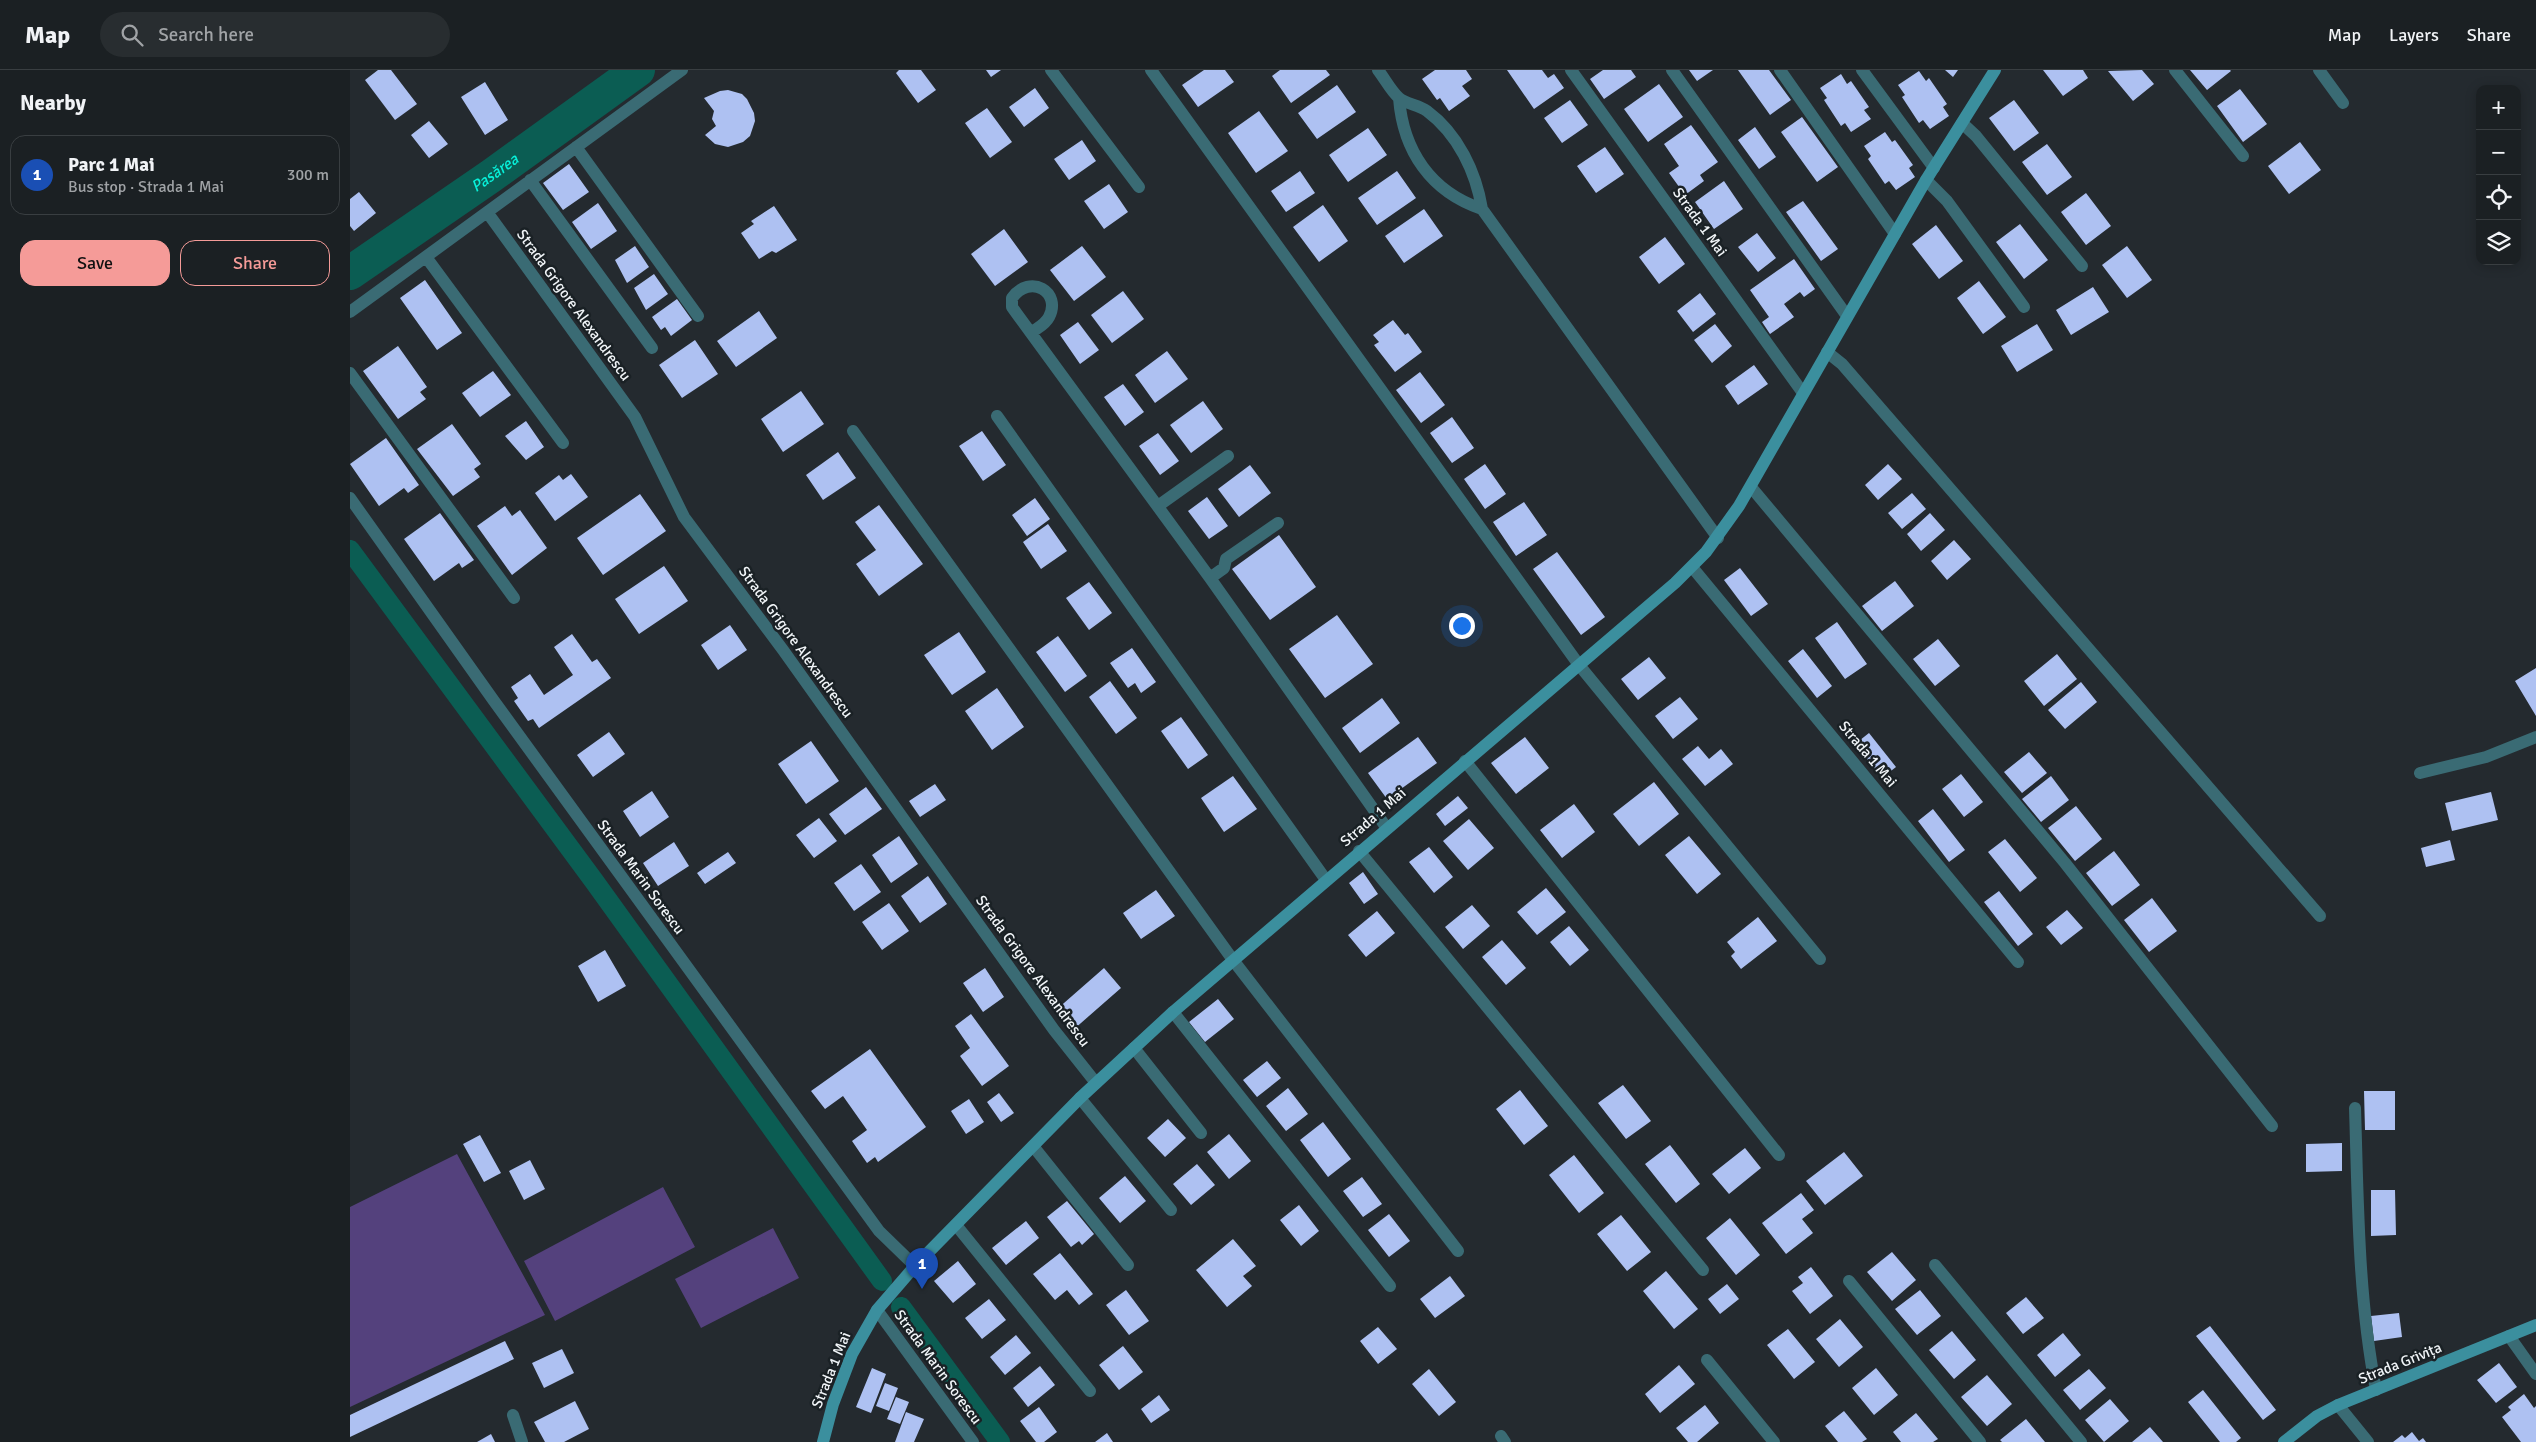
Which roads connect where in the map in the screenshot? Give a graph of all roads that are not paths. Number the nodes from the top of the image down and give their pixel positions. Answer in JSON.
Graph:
{"nodes":[{"id":1,"x":682,"y":70,"type":"edge"},
{"id":2,"x":1051,"y":70,"type":"edge"},
{"id":3,"x":1151,"y":70,"type":"edge"},
{"id":4,"x":1378,"y":70,"type":"edge"},
{"id":5,"x":1571,"y":70,"type":"edge"},
{"id":6,"x":1672,"y":70,"type":"edge"},
{"id":7,"x":1780,"y":70,"type":"edge"},
{"id":8,"x":1862,"y":70,"type":"edge"},
{"id":9,"x":1995,"y":70,"type":"edge"},
{"id":10,"x":2175,"y":70,"type":"edge"},
{"id":11,"x":2319,"y":70,"type":"edge"},
{"id":12,"x":1399,"y":98,"type":"junction"},
{"id":13,"x":2343,"y":103,"type":"dead end"},
{"id":14,"x":1962,"y":123,"type":"junction"},
{"id":15,"x":576,"y":147,"type":"junction"},
{"id":16,"x":2243,"y":156,"type":"dead end"},
{"id":17,"x":1934,"y":168,"type":"junction"},
{"id":18,"x":530,"y":180,"type":"junction"},
{"id":19,"x":1926,"y":180,"type":"junction"},
{"id":20,"x":1139,"y":187,"type":"dead end"},
{"id":21,"x":1482,"y":209,"type":"junction"},
{"id":22,"x":487,"y":212,"type":"junction"},
{"id":23,"x":1895,"y":234,"type":"junction"},
{"id":24,"x":426,"y":257,"type":"junction"},
{"id":25,"x":2082,"y":266,"type":"dead end"},
{"id":26,"x":2024,"y":308,"type":"dead end"},
{"id":27,"x":350,"y":312,"type":"edge"},
{"id":28,"x":698,"y":316,"type":"dead end"},
{"id":29,"x":1847,"y":316,"type":"junction"},
{"id":30,"x":1031,"y":333,"type":"dead end"},
{"id":31,"x":652,"y":348,"type":"dead end"},
{"id":32,"x":1827,"y":352,"type":"junction"},
{"id":33,"x":350,"y":373,"type":"edge"},
{"id":34,"x":1803,"y":393,"type":"junction"},
{"id":35,"x":997,"y":416,"type":"dead end"},
{"id":36,"x":853,"y":431,"type":"dead end"},
{"id":37,"x":563,"y":443,"type":"dead end"},
{"id":38,"x":1228,"y":456,"type":"dead end"},
{"id":39,"x":1750,"y":487,"type":"junction"},
{"id":40,"x":350,"y":498,"type":"edge"},
{"id":41,"x":1158,"y":506,"type":"junction"},
{"id":42,"x":1278,"y":523,"type":"dead end"},
{"id":43,"x":1718,"y":538,"type":"junction"},
{"id":44,"x":1692,"y":567,"type":"junction"},
{"id":45,"x":1210,"y":578,"type":"junction"},
{"id":46,"x":514,"y":598,"type":"dead end"},
{"id":47,"x":1579,"y":665,"type":"junction"},
{"id":48,"x":2536,"y":737,"type":"edge"},
{"id":49,"x":1465,"y":761,"type":"junction"},
{"id":50,"x":2420,"y":773,"type":"dead end"},
{"id":51,"x":1386,"y":827,"type":"junction"},
{"id":52,"x":1359,"y":851,"type":"junction"},
{"id":53,"x":1326,"y":880,"type":"junction"},
{"id":54,"x":2320,"y":916,"type":"dead end"},
{"id":55,"x":1820,"y":959,"type":"dead end"},
{"id":56,"x":1233,"y":960,"type":"junction"},
{"id":57,"x":2018,"y":962,"type":"dead end"},
{"id":58,"x":1172,"y":1012,"type":"junction"},
{"id":59,"x":1134,"y":1048,"type":"junction"},
{"id":60,"x":1096,"y":1083,"type":"junction"},
{"id":61,"x":1080,"y":1098,"type":"junction"},
{"id":62,"x":2355,"y":1108,"type":"dead end"},
{"id":63,"x":2272,"y":1126,"type":"dead end"},
{"id":64,"x":1202,"y":1133,"type":"dead end"},
{"id":65,"x":1033,"y":1146,"type":"junction"},
{"id":66,"x":1780,"y":1155,"type":"dead end"},
{"id":67,"x":1171,"y":1210,"type":"dead end"},
{"id":68,"x":956,"y":1224,"type":"junction"},
{"id":69,"x":1458,"y":1251,"type":"dead end"},
{"id":70,"x":1128,"y":1265,"type":"dead end"},
{"id":71,"x":1935,"y":1265,"type":"dead end"},
{"id":72,"x":915,"y":1266,"type":"junction"},
{"id":73,"x":1703,"y":1270,"type":"dead end"},
{"id":74,"x":1849,"y":1281,"type":"dead end"},
{"id":75,"x":1390,"y":1286,"type":"dead end"},
{"id":76,"x":877,"y":1310,"type":"junction"},
{"id":77,"x":2536,"y":1325,"type":"edge"},
{"id":78,"x":2509,"y":1336,"type":"junction"},
{"id":79,"x":1706,"y":1360,"type":"dead end"},
{"id":80,"x":2536,"y":1374,"type":"edge"},
{"id":81,"x":2376,"y":1390,"type":"junction"},
{"id":82,"x":1090,"y":1391,"type":"dead end"},
{"id":83,"x":2338,"y":1405,"type":"junction"},
{"id":84,"x":513,"y":1415,"type":"dead end"},
{"id":85,"x":522,"y":1442,"type":"edge"},
{"id":86,"x":823,"y":1442,"type":"edge"},
{"id":87,"x":973,"y":1442,"type":"edge"},
{"id":88,"x":1774,"y":1442,"type":"edge"},
{"id":89,"x":1980,"y":1442,"type":"edge"},
{"id":90,"x":2081,"y":1442,"type":"edge"},
{"id":91,"x":2284,"y":1442,"type":"edge"},
{"id":92,"x":2368,"y":1442,"type":"edge"}],
"edges":[{"from":1,"to":15,"type":"street"},
{"from":2,"to":20,"type":"street"},
{"from":3,"to":47,"type":"street"},
{"from":4,"to":12,"type":"street"},
{"from":5,"to":34,"type":"street","name":"Strada 1 Mai"},
{"from":6,"to":29,"type":"street"},
{"from":7,"to":23,"type":"street"},
{"from":8,"to":17,"type":"street"},
{"from":9,"to":14,"type":"street","name":"Strada 1 Mai"},
{"from":10,"to":16,"type":"street"},
{"from":11,"to":13,"type":"street"},
{"from":12,"to":21,"type":"street"},
{"from":12,"to":21,"type":"street"},
{"from":14,"to":17,"type":"street","name":"Strada 1 Mai"},
{"from":14,"to":25,"type":"street"},
{"from":15,"to":18,"type":"street"},
{"from":15,"to":28,"type":"street"},
{"from":17,"to":19,"type":"street","name":"Strada 1 Mai"},
{"from":18,"to":22,"type":"street"},
{"from":18,"to":31,"type":"street"},
{"from":19,"to":23,"type":"street","name":"Strada 1 Mai"},
{"from":19,"to":26,"type":"street"},
{"from":21,"to":43,"type":"street"},
{"from":22,"to":24,"type":"street"},
{"from":22,"to":60,"type":"street","name":"Strada Grigore Alexandrescu"},
{"from":23,"to":29,"type":"street","name":"Strada 1 Mai"},
{"from":24,"to":27,"type":"street"},
{"from":24,"to":37,"type":"street"},
{"from":29,"to":32,"type":"street","name":"Strada 1 Mai"},
{"from":30,"to":41,"type":"street"},
{"from":32,"to":34,"type":"street","name":"Strada 1 Mai"},
{"from":32,"to":54,"type":"street"},
{"from":33,"to":46,"type":"street"},
{"from":34,"to":39,"type":"street","name":"Strada 1 Mai"},
{"from":35,"to":53,"type":"street"},
{"from":36,"to":56,"type":"street"},
{"from":38,"to":41,"type":"street"},
{"from":39,"to":43,"type":"street","name":"Strada 1 Mai"},
{"from":39,"to":63,"type":"street"},
{"from":40,"to":72,"type":"street","name":"Strada Marin Sorescu"},
{"from":41,"to":45,"type":"street"},
{"from":42,"to":45,"type":"street"},
{"from":43,"to":44,"type":"street","name":"Strada 1 Mai"},
{"from":44,"to":47,"type":"street","name":"Strada 1 Mai"},
{"from":44,"to":57,"type":"street","name":"Strada 1 Mai"},
{"from":45,"to":51,"type":"street"},
{"from":47,"to":49,"type":"street","name":"Strada 1 Mai"},
{"from":47,"to":55,"type":"street"},
{"from":48,"to":50,"type":"street"},
{"from":49,"to":51,"type":"street","name":"Strada 1 Mai"},
{"from":49,"to":66,"type":"street"},
{"from":51,"to":52,"type":"street","name":"Strada 1 Mai"},
{"from":52,"to":53,"type":"street","name":"Strada 1 Mai"},
{"from":52,"to":73,"type":"street"},
{"from":53,"to":56,"type":"street","name":"Strada 1 Mai"},
{"from":56,"to":58,"type":"street","name":"Strada 1 Mai"},
{"from":56,"to":69,"type":"street"},
{"from":58,"to":59,"type":"street","name":"Strada 1 Mai"},
{"from":58,"to":75,"type":"street"},
{"from":59,"to":60,"type":"street","name":"Strada 1 Mai"},
{"from":59,"to":64,"type":"street"},
{"from":60,"to":61,"type":"street","name":"Strada 1 Mai"},
{"from":61,"to":65,"type":"street","name":"Strada 1 Mai"},
{"from":61,"to":67,"type":"street"},
{"from":62,"to":81,"type":"street"},
{"from":65,"to":68,"type":"street","name":"Strada 1 Mai"},
{"from":65,"to":70,"type":"street"},
{"from":68,"to":72,"type":"street","name":"Strada 1 Mai"},
{"from":68,"to":82,"type":"street"},
{"from":71,"to":90,"type":"street"},
{"from":72,"to":76,"type":"street","name":"Strada 1 Mai"},
{"from":74,"to":89,"type":"street"},
{"from":76,"to":86,"type":"street","name":"Strada 1 Mai"},
{"from":76,"to":87,"type":"street","name":"Strada Marin Sorescu"},
{"from":77,"to":78,"type":"street","name":"Strada Grivița"},
{"from":78,"to":80,"type":"street"},
{"from":78,"to":81,"type":"street","name":"Strada Grivița"},
{"from":79,"to":88,"type":"street"},
{"from":81,"to":83,"type":"street","name":"Strada Grivița"},
{"from":83,"to":91,"type":"street","name":"Strada Grivița"},
{"from":83,"to":92,"type":"street"},
{"from":84,"to":85,"type":"street"}]}
